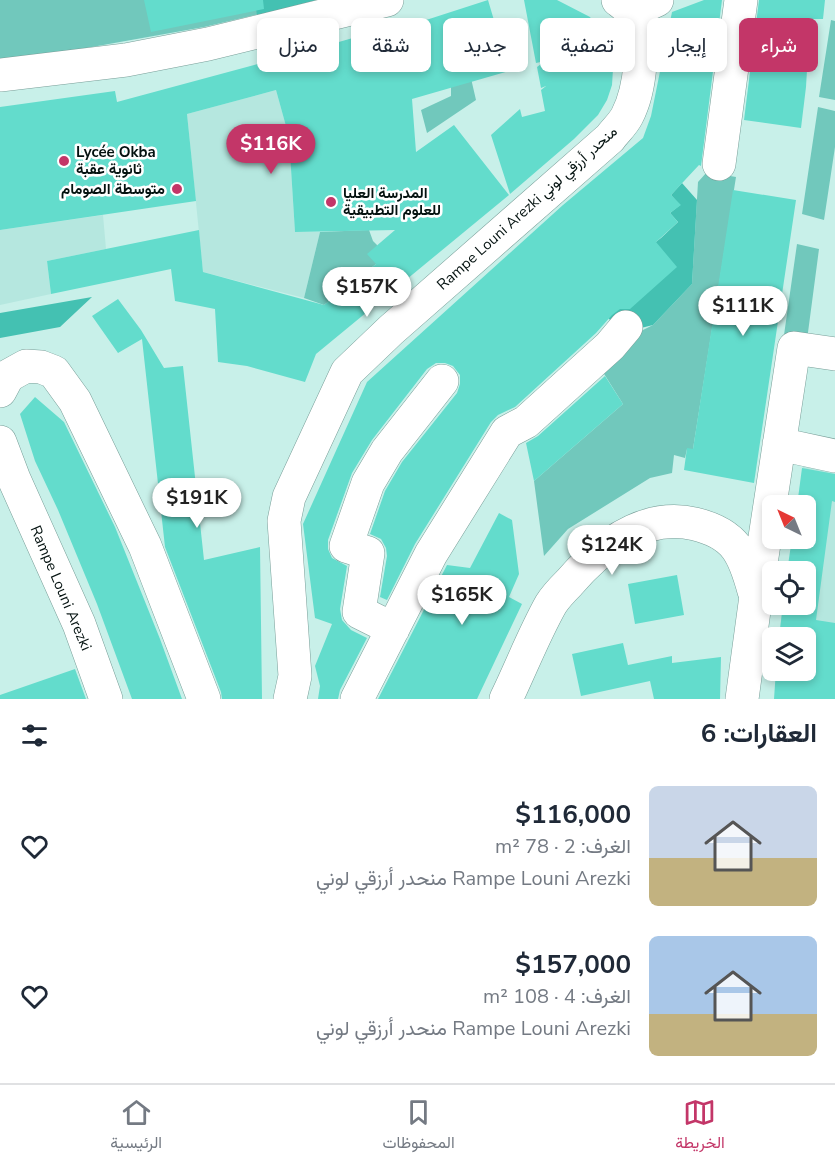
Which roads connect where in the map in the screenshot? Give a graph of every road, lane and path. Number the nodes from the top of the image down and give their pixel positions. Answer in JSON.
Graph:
{"nodes":[{"id":1,"x":387,"y":0,"type":"edge"},
{"id":2,"x":741,"y":0,"type":"edge"},
{"id":3,"x":636,"y":4,"type":"edge"},
{"id":4,"x":0,"y":75,"type":"edge"},
{"id":5,"x":719,"y":164,"type":"dead end"},
{"id":6,"x":626,"y":327,"type":"dead end"},
{"id":7,"x":835,"y":354,"type":"edge"},
{"id":8,"x":442,"y":381,"type":"dead end"},
{"id":9,"x":0,"y":391,"type":"edge"},
{"id":10,"x":0,"y":442,"type":"edge"},
{"id":11,"x":779,"y":444,"type":"junction"},
{"id":12,"x":835,"y":456,"type":"edge"},
{"id":13,"x":14,"y":479,"type":"junction"},
{"id":14,"x":0,"y":510,"type":"edge"},
{"id":15,"x":756,"y":596,"type":"junction"},
{"id":16,"x":393,"y":629,"type":"junction"},
{"id":17,"x":106,"y":699,"type":"edge"},
{"id":18,"x":204,"y":699,"type":"edge"},
{"id":19,"x":290,"y":699,"type":"edge"},
{"id":20,"x":357,"y":699,"type":"edge"},
{"id":21,"x":506,"y":699,"type":"edge"},
{"id":22,"x":742,"y":699,"type":"edge"}],
"edges":[{"from":1,"to":4,"type":"street"},
{"from":2,"to":5,"type":"street"},
{"from":3,"to":19,"type":"street","name":"Rampe Louni Arezki منحدر أرزقي لوني"},
{"from":6,"to":16,"type":"street"},
{"from":7,"to":11,"type":"street"},
{"from":8,"to":16,"type":"street"},
{"from":9,"to":18,"type":"street"},
{"from":10,"to":13,"type":"street"},
{"from":11,"to":12,"type":"street"},
{"from":11,"to":15,"type":"street"},
{"from":13,"to":14,"type":"street"},
{"from":13,"to":17,"type":"street","name":"Rampe Louni Arezki"},
{"from":15,"to":21,"type":"street"},
{"from":15,"to":22,"type":"street"},
{"from":16,"to":20,"type":"street"}]}
